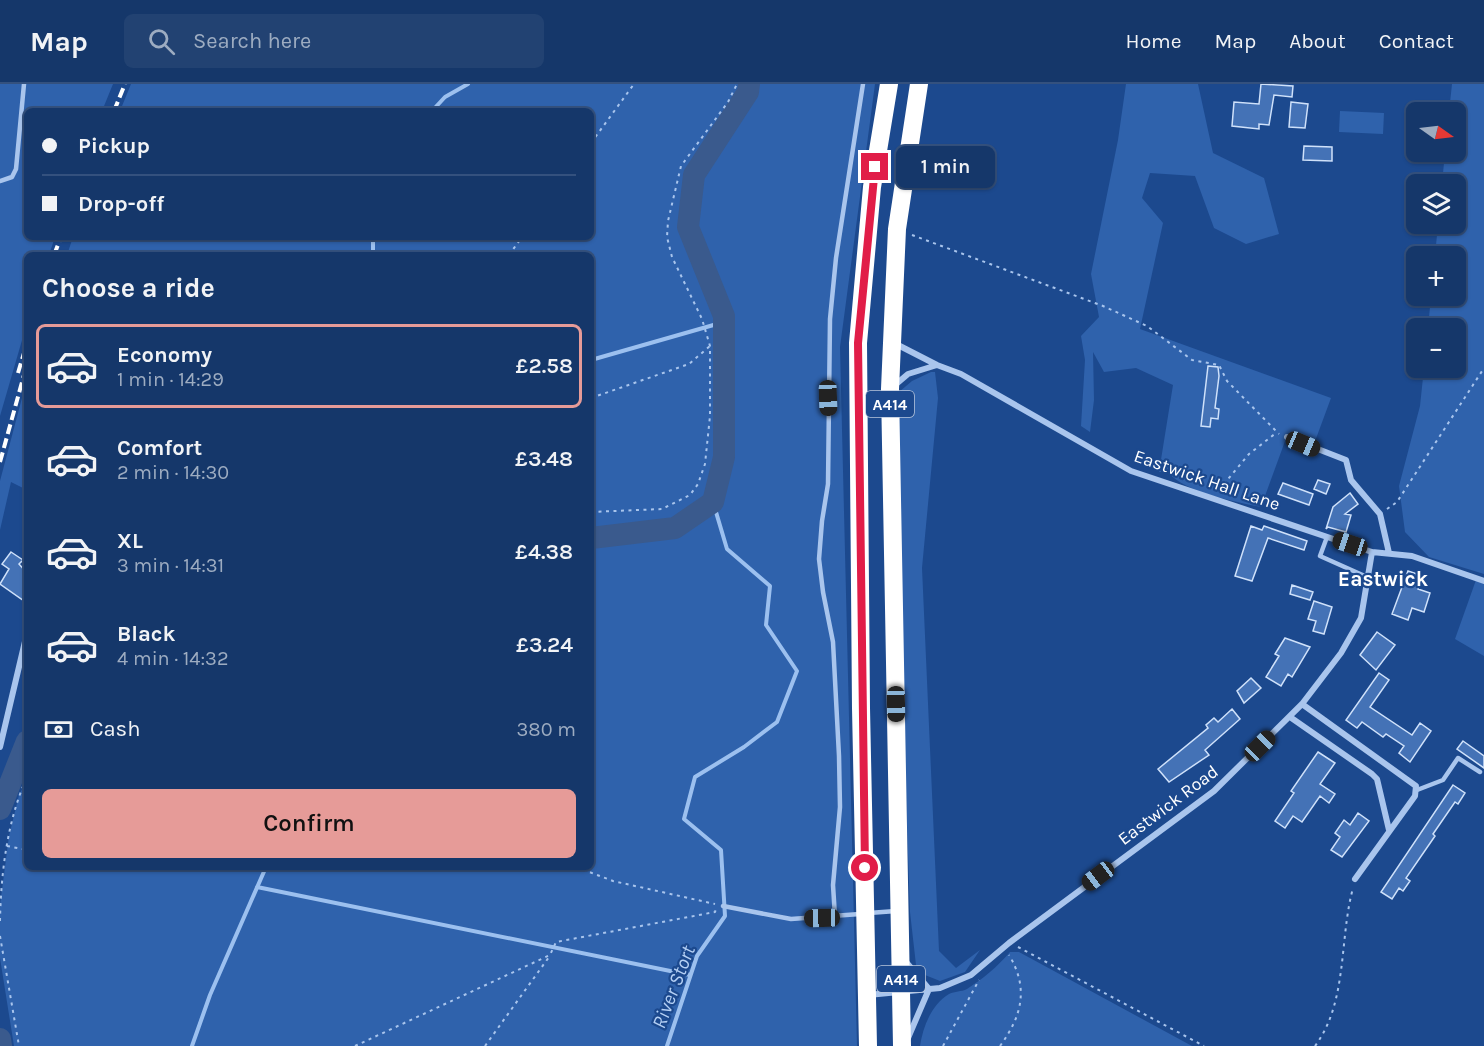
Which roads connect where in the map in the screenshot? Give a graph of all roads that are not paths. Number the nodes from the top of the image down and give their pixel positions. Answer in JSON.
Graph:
{"nodes":[{"id":1,"x":24,"y":84,"type":"edge"},
{"id":2,"x":862,"y":84,"type":"edge"},
{"id":3,"x":889,"y":84,"type":"edge"},
{"id":4,"x":919,"y":84,"type":"edge"},
{"id":5,"x":0,"y":181,"type":"edge"},
{"id":6,"x":891,"y":341,"type":"junction"},
{"id":7,"x":937,"y":365,"type":"junction"},
{"id":8,"x":890,"y":389,"type":"junction"},
{"id":9,"x":1287,"y":437,"type":"road end"},
{"id":10,"x":1327,"y":537,"type":"junction"},
{"id":11,"x":1372,"y":552,"type":"junction"},
{"id":12,"x":1389,"y":553,"type":"junction"},
{"id":13,"x":1367,"y":577,"type":"junction"},
{"id":14,"x":1484,"y":581,"type":"edge"},
{"id":15,"x":24,"y":646,"type":"edge"},
{"id":16,"x":1302,"y":704,"type":"junction"},
{"id":17,"x":1290,"y":717,"type":"junction"},
{"id":18,"x":0,"y":747,"type":"edge"},
{"id":19,"x":1382,"y":761,"type":"junction"},
{"id":20,"x":1480,"y":772,"type":"dead end"},
{"id":21,"x":1372,"y":774,"type":"junction"},
{"id":22,"x":1417,"y":790,"type":"junction"},
{"id":23,"x":1389,"y":830,"type":"junction"},
{"id":24,"x":1355,"y":879,"type":"road end"},
{"id":25,"x":723,"y":906,"type":"road end"},
{"id":26,"x":900,"y":911,"type":"junction"},
{"id":27,"x":866,"y":914,"type":"junction"},
{"id":28,"x":835,"y":917,"type":"junction"},
{"id":29,"x":901,"y":954,"type":"junction"},
{"id":30,"x":929,"y":989,"type":"junction"},
{"id":31,"x":901,"y":992,"type":"junction"},
{"id":32,"x":867,"y":995,"type":"junction"},
{"id":33,"x":868,"y":1046,"type":"edge"},
{"id":34,"x":904,"y":1046,"type":"edge"}],
"edges":[{"from":1,"to":5,"type":"lane"},
{"from":2,"to":28,"type":"lane"},
{"from":3,"to":27,"type":"highway","number":"A414"},
{"from":4,"to":6,"type":"highway","number":"A414"},
{"from":6,"to":7,"type":"street","name":"Eastwick Hall Lane"},
{"from":6,"to":8,"type":"highway","number":"A414"},
{"from":7,"to":8,"type":"street"},
{"from":7,"to":10,"type":"street","name":"Eastwick Hall Lane"},
{"from":8,"to":26,"type":"highway","number":"A414"},
{"from":9,"to":12,"type":"street"},
{"from":10,"to":11,"type":"street","name":"Eastwick Hall Lane"},
{"from":10,"to":13,"type":"lane"},
{"from":11,"to":12,"type":"street","name":"Eastwick Hall Lane"},
{"from":11,"to":13,"type":"street","name":"Eastwick Road"},
{"from":12,"to":14,"type":"street","name":"Eastwick Hall Lane"},
{"from":13,"to":16,"type":"street","name":"Eastwick Road"},
{"from":15,"to":18,"type":"street"},
{"from":16,"to":17,"type":"street","name":"Eastwick Road"},
{"from":16,"to":19,"type":"street"},
{"from":17,"to":21,"type":"street"},
{"from":17,"to":30,"type":"street","name":"Eastwick Road"},
{"from":19,"to":21,"type":"street"},
{"from":19,"to":22,"type":"street"},
{"from":20,"to":22,"type":"lane"},
{"from":21,"to":23,"type":"street"},
{"from":22,"to":23,"type":"street"},
{"from":23,"to":24,"type":"street"},
{"from":25,"to":28,"type":"lane"},
{"from":26,"to":27,"type":"lane"},
{"from":26,"to":29,"type":"highway","number":"A414"},
{"from":27,"to":28,"type":"lane"},
{"from":27,"to":32,"type":"highway","number":"A414"},
{"from":29,"to":30,"type":"street"},
{"from":29,"to":31,"type":"highway","number":"A414"},
{"from":30,"to":31,"type":"street","name":"Eastwick Road"},
{"from":30,"to":34,"type":"street"},
{"from":31,"to":32,"type":"street","name":"Eastwick Road"},
{"from":31,"to":34,"type":"highway","number":"A414"},
{"from":32,"to":33,"type":"highway","number":"A414"}]}
